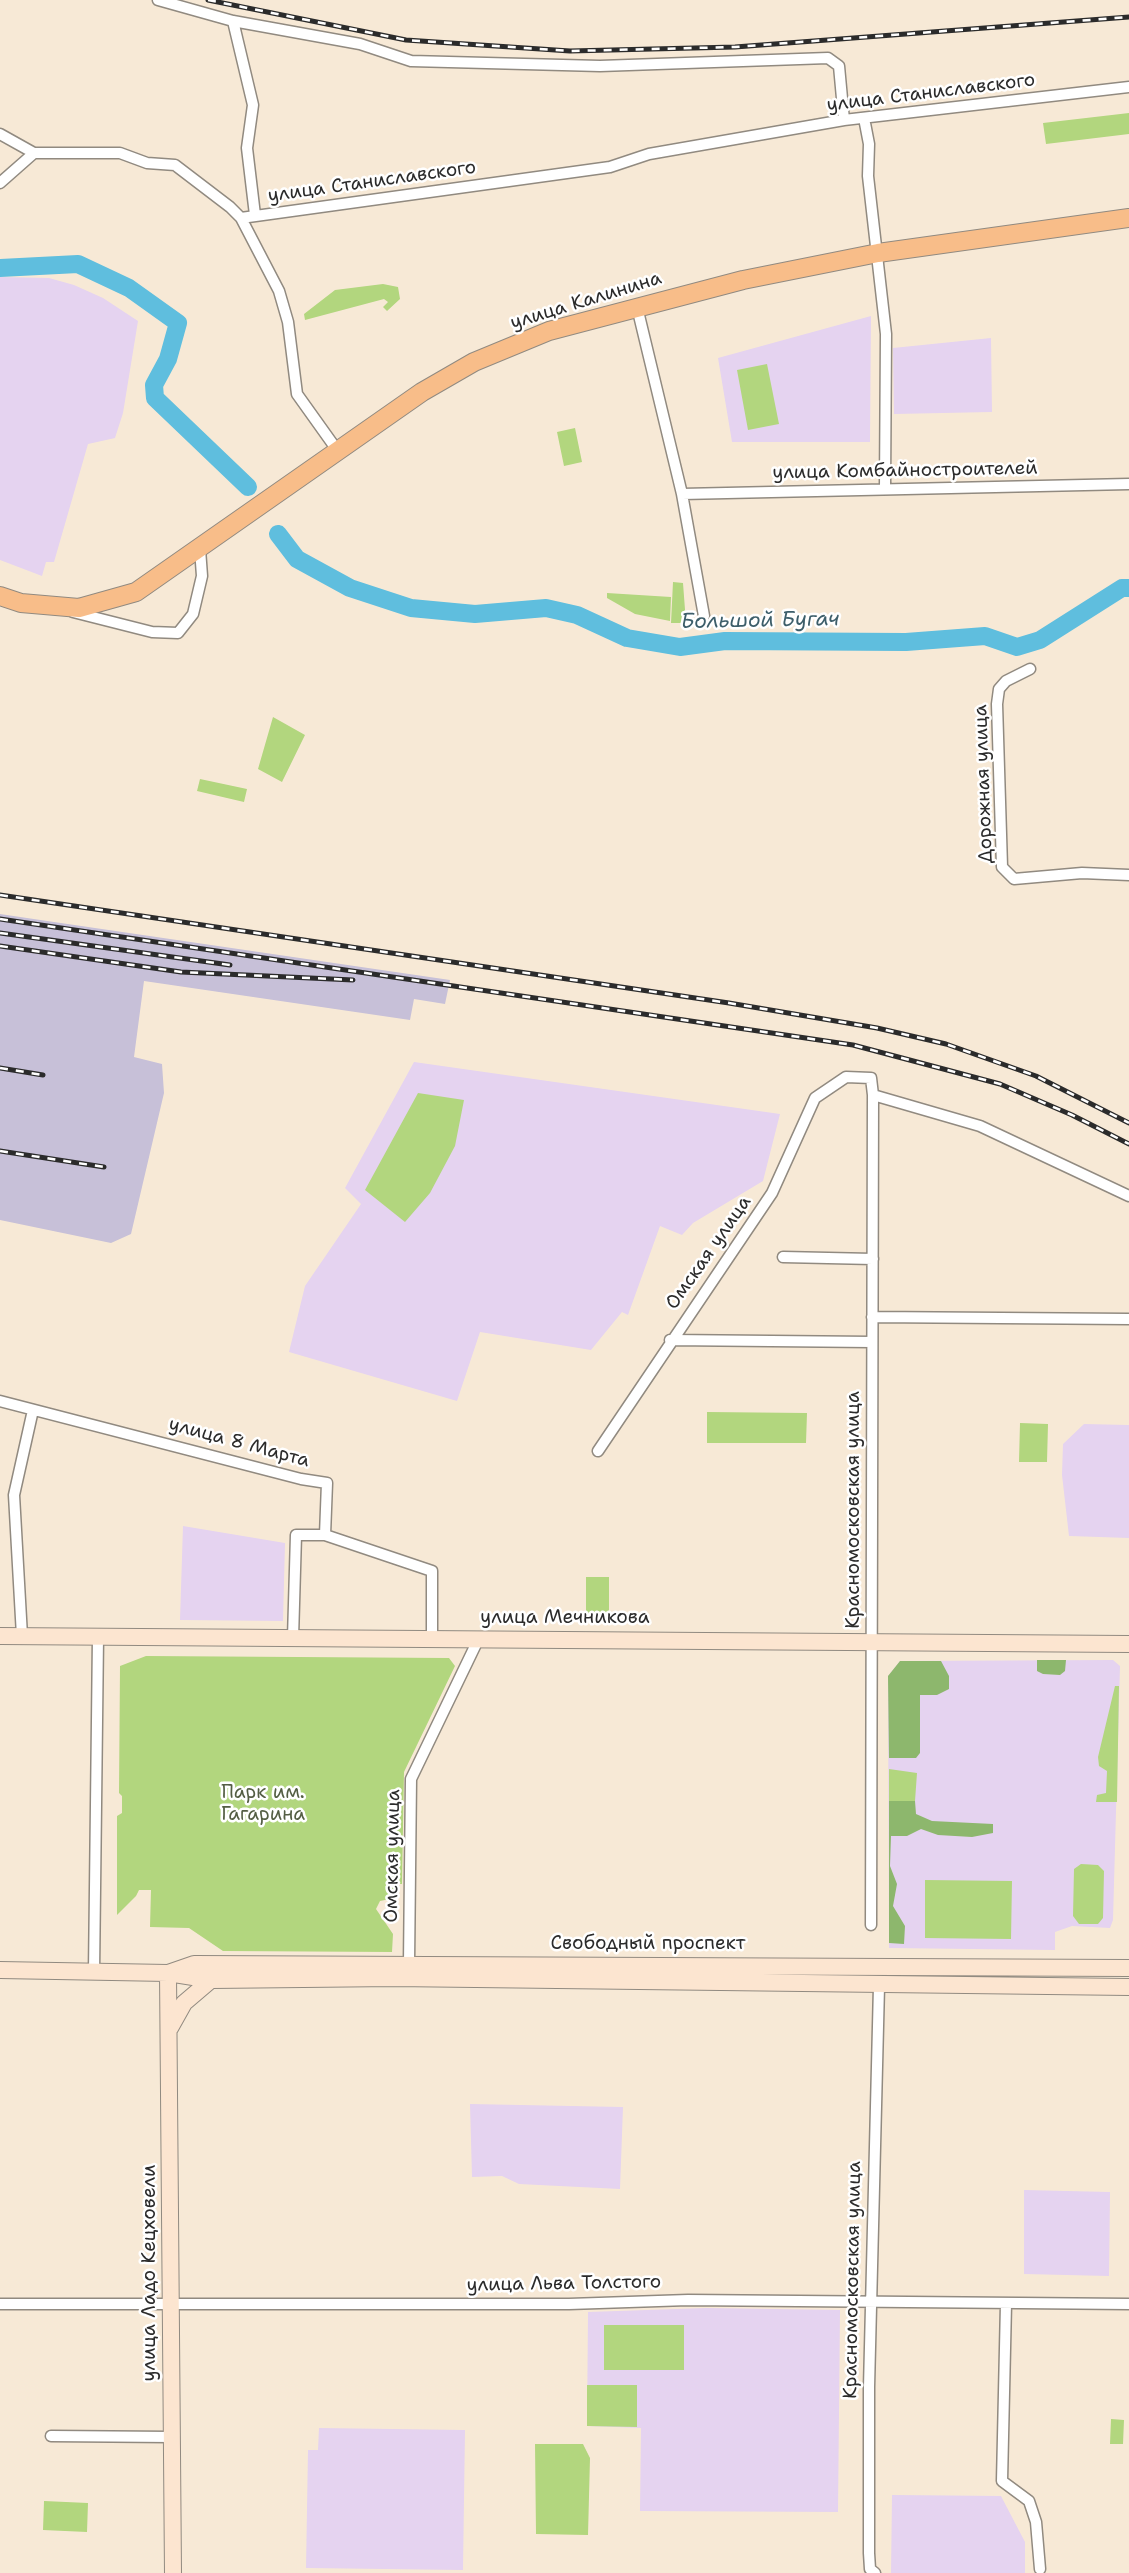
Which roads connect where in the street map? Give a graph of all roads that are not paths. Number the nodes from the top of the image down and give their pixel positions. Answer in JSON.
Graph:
{"nodes":[{"id":1,"x":158,"y":0,"type":"edge"},
{"id":2,"x":233,"y":21,"type":"junction"},
{"id":3,"x":1129,"y":87,"type":"edge"},
{"id":4,"x":864,"y":118,"type":"junction"},
{"id":5,"x":844,"y":120,"type":"junction"},
{"id":6,"x":0,"y":134,"type":"edge"},
{"id":7,"x":34,"y":153,"type":"junction"},
{"id":8,"x":0,"y":183,"type":"edge"},
{"id":9,"x":255,"y":215,"type":"junction"},
{"id":10,"x":241,"y":218,"type":"junction"},
{"id":11,"x":1129,"y":218,"type":"edge"},
{"id":12,"x":878,"y":253,"type":"junction"},
{"id":13,"x":637,"y":307,"type":"junction"},
{"id":14,"x":337,"y":450,"type":"junction"},
{"id":15,"x":1129,"y":484,"type":"edge"},
{"id":16,"x":885,"y":488,"type":"junction"},
{"id":17,"x":682,"y":494,"type":"junction"},
{"id":18,"x":200,"y":549,"type":"junction"},
{"id":19,"x":0,"y":596,"type":"edge"},
{"id":20,"x":57,"y":608,"type":"junction"},
{"id":21,"x":704,"y":616,"type":"dead end"},
{"id":22,"x":1030,"y":670,"type":"dead end"},
{"id":23,"x":1129,"y":875,"type":"edge"},
{"id":24,"x":873,"y":1095,"type":"junction"},
{"id":25,"x":1129,"y":1196,"type":"edge"},
{"id":26,"x":783,"y":1257,"type":"dead end"},
{"id":27,"x":873,"y":1259,"type":"junction"},
{"id":28,"x":872,"y":1317,"type":"junction"},
{"id":29,"x":1129,"y":1319,"type":"edge"},
{"id":30,"x":670,"y":1340,"type":"junction"},
{"id":31,"x":872,"y":1342,"type":"junction"},
{"id":32,"x":0,"y":1401,"type":"edge"},
{"id":33,"x":33,"y":1410,"type":"junction"},
{"id":34,"x":598,"y":1451,"type":"dead end"},
{"id":35,"x":325,"y":1535,"type":"junction"},
{"id":36,"x":0,"y":1636,"type":"edge"},
{"id":37,"x":22,"y":1636,"type":"junction"},
{"id":38,"x":97,"y":1637,"type":"junction"},
{"id":39,"x":293,"y":1638,"type":"junction"},
{"id":40,"x":432,"y":1638,"type":"junction"},
{"id":41,"x":479,"y":1638,"type":"junction"},
{"id":42,"x":872,"y":1644,"type":"junction"},
{"id":43,"x":1129,"y":1644,"type":"edge"},
{"id":44,"x":871,"y":1925,"type":"dead end"},
{"id":45,"x":881,"y":1966,"type":"junction"},
{"id":46,"x":1129,"y":1968,"type":"edge"},
{"id":47,"x":0,"y":1970,"type":"edge"},
{"id":48,"x":409,"y":1971,"type":"junction"},
{"id":49,"x":94,"y":1972,"type":"junction"},
{"id":50,"x":168,"y":1973,"type":"junction"},
{"id":51,"x":212,"y":1980,"type":"junction"},
{"id":52,"x":879,"y":1986,"type":"junction"},
{"id":53,"x":1129,"y":1987,"type":"edge"},
{"id":54,"x":169,"y":2031,"type":"junction"},
{"id":55,"x":870,"y":2302,"type":"junction"},
{"id":56,"x":0,"y":2304,"type":"edge"},
{"id":57,"x":1006,"y":2304,"type":"junction"},
{"id":58,"x":1129,"y":2304,"type":"edge"},
{"id":59,"x":171,"y":2305,"type":"junction"},
{"id":60,"x":51,"y":2436,"type":"dead end"},
{"id":61,"x":171,"y":2437,"type":"junction"},
{"id":62,"x":1040,"y":2569,"type":"dead end"},
{"id":63,"x":173,"y":2573,"type":"edge"},
{"id":64,"x":875,"y":2573,"type":"edge"}],
"edges":[{"from":1,"to":2,"type":"street"},
{"from":2,"to":5,"type":"street","name":"улица Станиславского"},
{"from":2,"to":9,"type":"street","name":"улица Станиславского"},
{"from":3,"to":4,"type":"street","name":"улица Станиславского"},
{"from":4,"to":5,"type":"street","name":"улица Станиславского"},
{"from":4,"to":12,"type":"street"},
{"from":5,"to":9,"type":"street","name":"улица Станиславского"},
{"from":6,"to":7,"type":"street"},
{"from":7,"to":8,"type":"street"},
{"from":7,"to":10,"type":"street"},
{"from":9,"to":10,"type":"street"},
{"from":10,"to":14,"type":"street"},
{"from":11,"to":12,"type":"main road","name":"улица Калинина"},
{"from":12,"to":13,"type":"main road","name":"улица Калинина"},
{"from":12,"to":16,"type":"street"},
{"from":13,"to":14,"type":"main road","name":"улица Калинина"},
{"from":13,"to":17,"type":"street"},
{"from":14,"to":18,"type":"main road","name":"улица Калинина"},
{"from":15,"to":16,"type":"street","name":"улица Комбайностроителей"},
{"from":16,"to":17,"type":"street","name":"улица Комбайностроителей"},
{"from":17,"to":21,"type":"street"},
{"from":18,"to":20,"type":"main road","name":"улица Калинина"},
{"from":18,"to":20,"type":"street"},
{"from":19,"to":20,"type":"main road","name":"улица Калинина"},
{"from":22,"to":23,"type":"street","name":"Дорожная улица"},
{"from":24,"to":25,"type":"street"},
{"from":24,"to":27,"type":"street","name":"Красномосковская улица"},
{"from":24,"to":30,"type":"street","name":"Омская улица"},
{"from":26,"to":27,"type":"street"},
{"from":27,"to":28,"type":"street","name":"Красномосковская улица"},
{"from":28,"to":29,"type":"street"},
{"from":28,"to":31,"type":"street","name":"Красномосковская улица"},
{"from":30,"to":31,"type":"street"},
{"from":30,"to":34,"type":"street","name":"Омская улица"},
{"from":31,"to":42,"type":"street","name":"Красномосковская улица"},
{"from":32,"to":33,"type":"street","name":"улица 8 Марта"},
{"from":33,"to":35,"type":"street","name":"улица 8 Марта"},
{"from":33,"to":37,"type":"street"},
{"from":35,"to":39,"type":"street"},
{"from":35,"to":40,"type":"street"},
{"from":36,"to":37,"type":"main road","name":"улица Мечникова"},
{"from":37,"to":38,"type":"main road","name":"улица Мечникова"},
{"from":38,"to":39,"type":"main road","name":"улица Мечникова"},
{"from":38,"to":49,"type":"street"},
{"from":39,"to":40,"type":"main road","name":"улица Мечникова"},
{"from":40,"to":41,"type":"main road","name":"улица Мечникова"},
{"from":41,"to":42,"type":"main road","name":"улица Мечникова"},
{"from":41,"to":48,"type":"street","name":"Омская улица"},
{"from":42,"to":43,"type":"main road","name":"улица Мечникова"},
{"from":42,"to":44,"type":"street","name":"Красномосковская улица"},
{"from":45,"to":46,"type":"main road","name":"Свободный проспект"},
{"from":45,"to":48,"type":"main road","name":"Свободный проспект"},
{"from":45,"to":52,"type":"main road"},
{"from":47,"to":49,"type":"main road","name":"Свободный проспект"},
{"from":48,"to":50,"type":"main road","name":"Свободный проспект"},
{"from":48,"to":51,"type":"main road","name":"Свободный проспект"},
{"from":48,"to":52,"type":"main road","name":"Свободный проспект"},
{"from":49,"to":50,"type":"main road","name":"Свободный проспект"},
{"from":50,"to":51,"type":"main road","name":"Свободный проспект"},
{"from":50,"to":54,"type":"main road","name":"улица Ладо Кецховели"},
{"from":51,"to":54,"type":"main road"},
{"from":52,"to":53,"type":"main road","name":"Свободный проспект"},
{"from":52,"to":55,"type":"street","name":"Красномосковская улица"},
{"from":54,"to":59,"type":"main road","name":"улица Ладо Кецховели"},
{"from":55,"to":57,"type":"street","name":"улица Льва Толстого"},
{"from":55,"to":59,"type":"street","name":"улица Льва Толстого"},
{"from":55,"to":64,"type":"street","name":"Красномосковская улица"},
{"from":56,"to":59,"type":"street","name":"улица Льва Толстого"},
{"from":57,"to":58,"type":"street","name":"улица Льва Толстого"},
{"from":57,"to":62,"type":"street"},
{"from":59,"to":61,"type":"main road","name":"улица Ладо Кецховели"},
{"from":60,"to":61,"type":"street"},
{"from":61,"to":63,"type":"main road","name":"улица Ладо Кецховели"}]}
